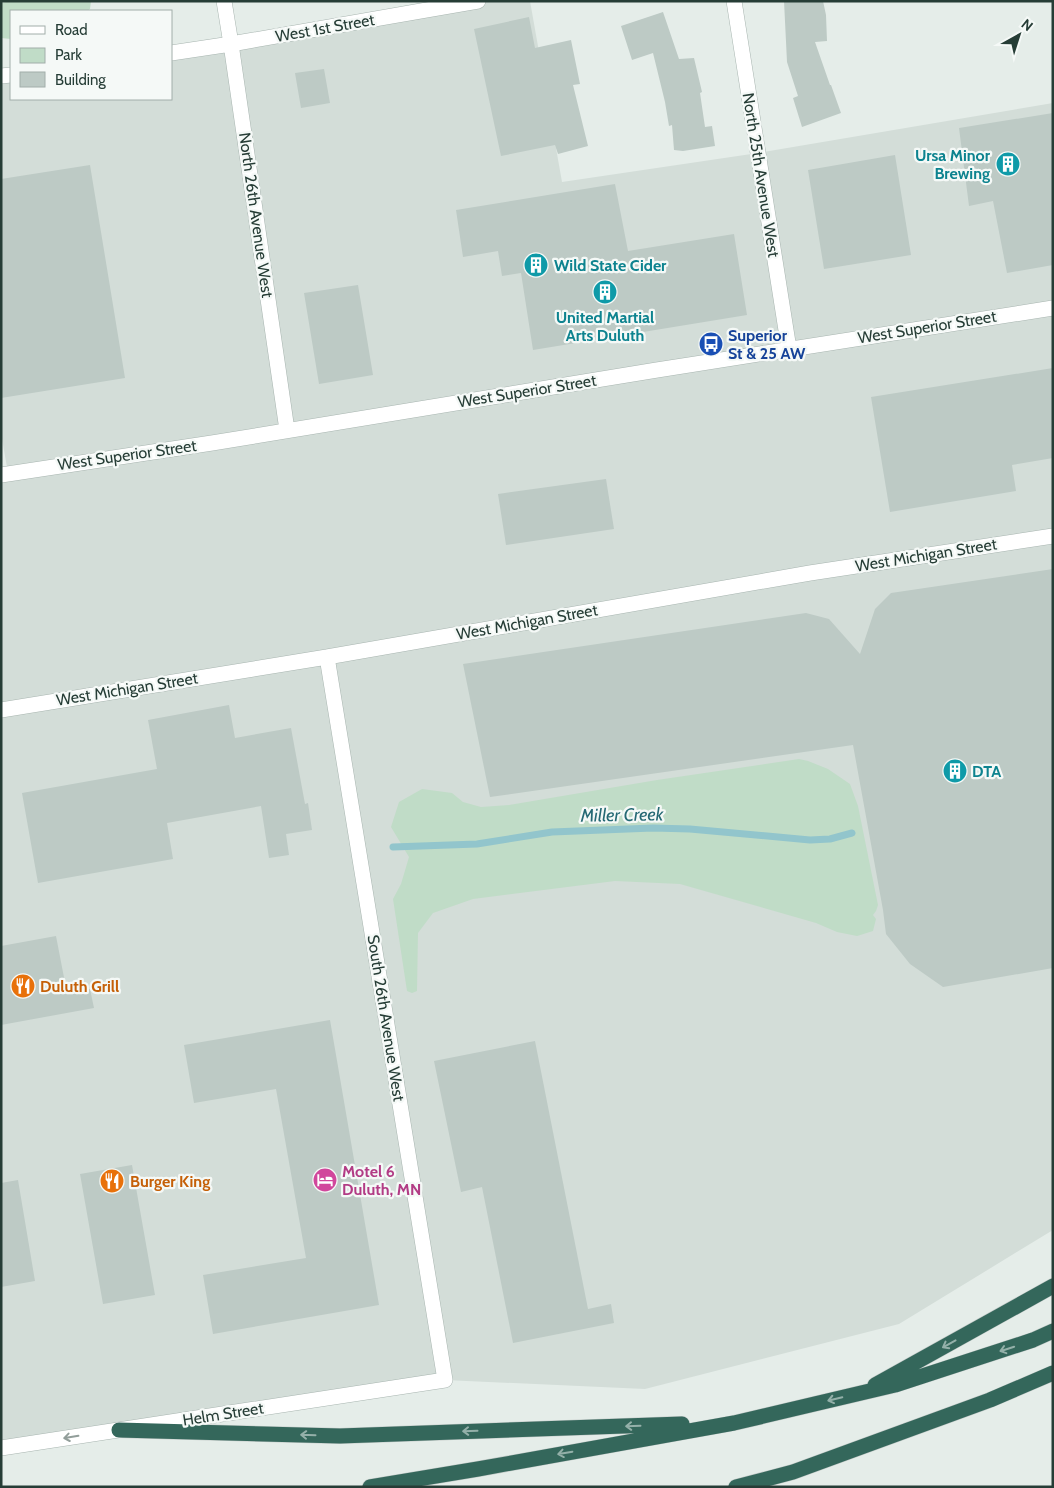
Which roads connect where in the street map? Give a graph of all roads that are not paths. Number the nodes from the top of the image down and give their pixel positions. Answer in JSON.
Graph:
{"nodes":[{"id":1,"x":224,"y":1,"type":"edge"},
{"id":2,"x":478,"y":1,"type":"edge"},
{"id":3,"x":734,"y":1,"type":"edge"},
{"id":4,"x":231,"y":44,"type":"junction"},
{"id":5,"x":172,"y":53,"type":"edge"},
{"id":6,"x":1053,"y":308,"type":"edge"},
{"id":7,"x":789,"y":349,"type":"junction"},
{"id":8,"x":287,"y":430,"type":"junction"},
{"id":9,"x":1,"y":474,"type":"edge"},
{"id":10,"x":1053,"y":536,"type":"edge"},
{"id":11,"x":327,"y":657,"type":"junction"},
{"id":12,"x":1,"y":710,"type":"edge"},
{"id":13,"x":1053,"y":1286,"type":"edge"},
{"id":14,"x":1053,"y":1331,"type":"edge"},
{"id":15,"x":1053,"y":1373,"type":"edge"},
{"id":16,"x":445,"y":1380,"type":"joint"},
{"id":17,"x":860,"y":1394,"type":"junction"},
{"id":18,"x":734,"y":1422,"type":"junction"},
{"id":19,"x":119,"y":1430,"type":"junction"},
{"id":20,"x":1,"y":1448,"type":"edge"},
{"id":21,"x":743,"y":1485,"type":"edge"},
{"id":22,"x":370,"y":1487,"type":"edge"}],
"edges":[{"from":1,"to":4,"type":"street","name":"North 26th Avenue West"},
{"from":2,"to":4,"type":"street","name":"West 1st Street"},
{"from":3,"to":7,"type":"street","name":"North 25th Avenue West"},
{"from":4,"to":5,"type":"street","name":"West 1st Street"},
{"from":4,"to":8,"type":"street","name":"North 26th Avenue West"},
{"from":6,"to":7,"type":"street","name":"West Superior Street"},
{"from":7,"to":8,"type":"street","name":"West Superior Street"},
{"from":8,"to":9,"type":"street","name":"West Superior Street"},
{"from":10,"to":11,"type":"street","name":"West Michigan Street"},
{"from":11,"to":12,"type":"street","name":"West Michigan Street"},
{"from":11,"to":16,"type":"street","name":"South 26th Avenue West"},
{"from":13,"to":17,"type":"highway","one_way":true},
{"from":14,"to":17,"type":"highway","one_way":true},
{"from":15,"to":21,"type":"highway"},
{"from":16,"to":19,"type":"street","name":"Helm Street"},
{"from":17,"to":18,"type":"highway","one_way":true},
{"from":18,"to":19,"type":"highway","one_way":true},
{"from":18,"to":22,"type":"highway","one_way":true},
{"from":19,"to":20,"type":"street","name":"Helm Street","one_way":true}]}
